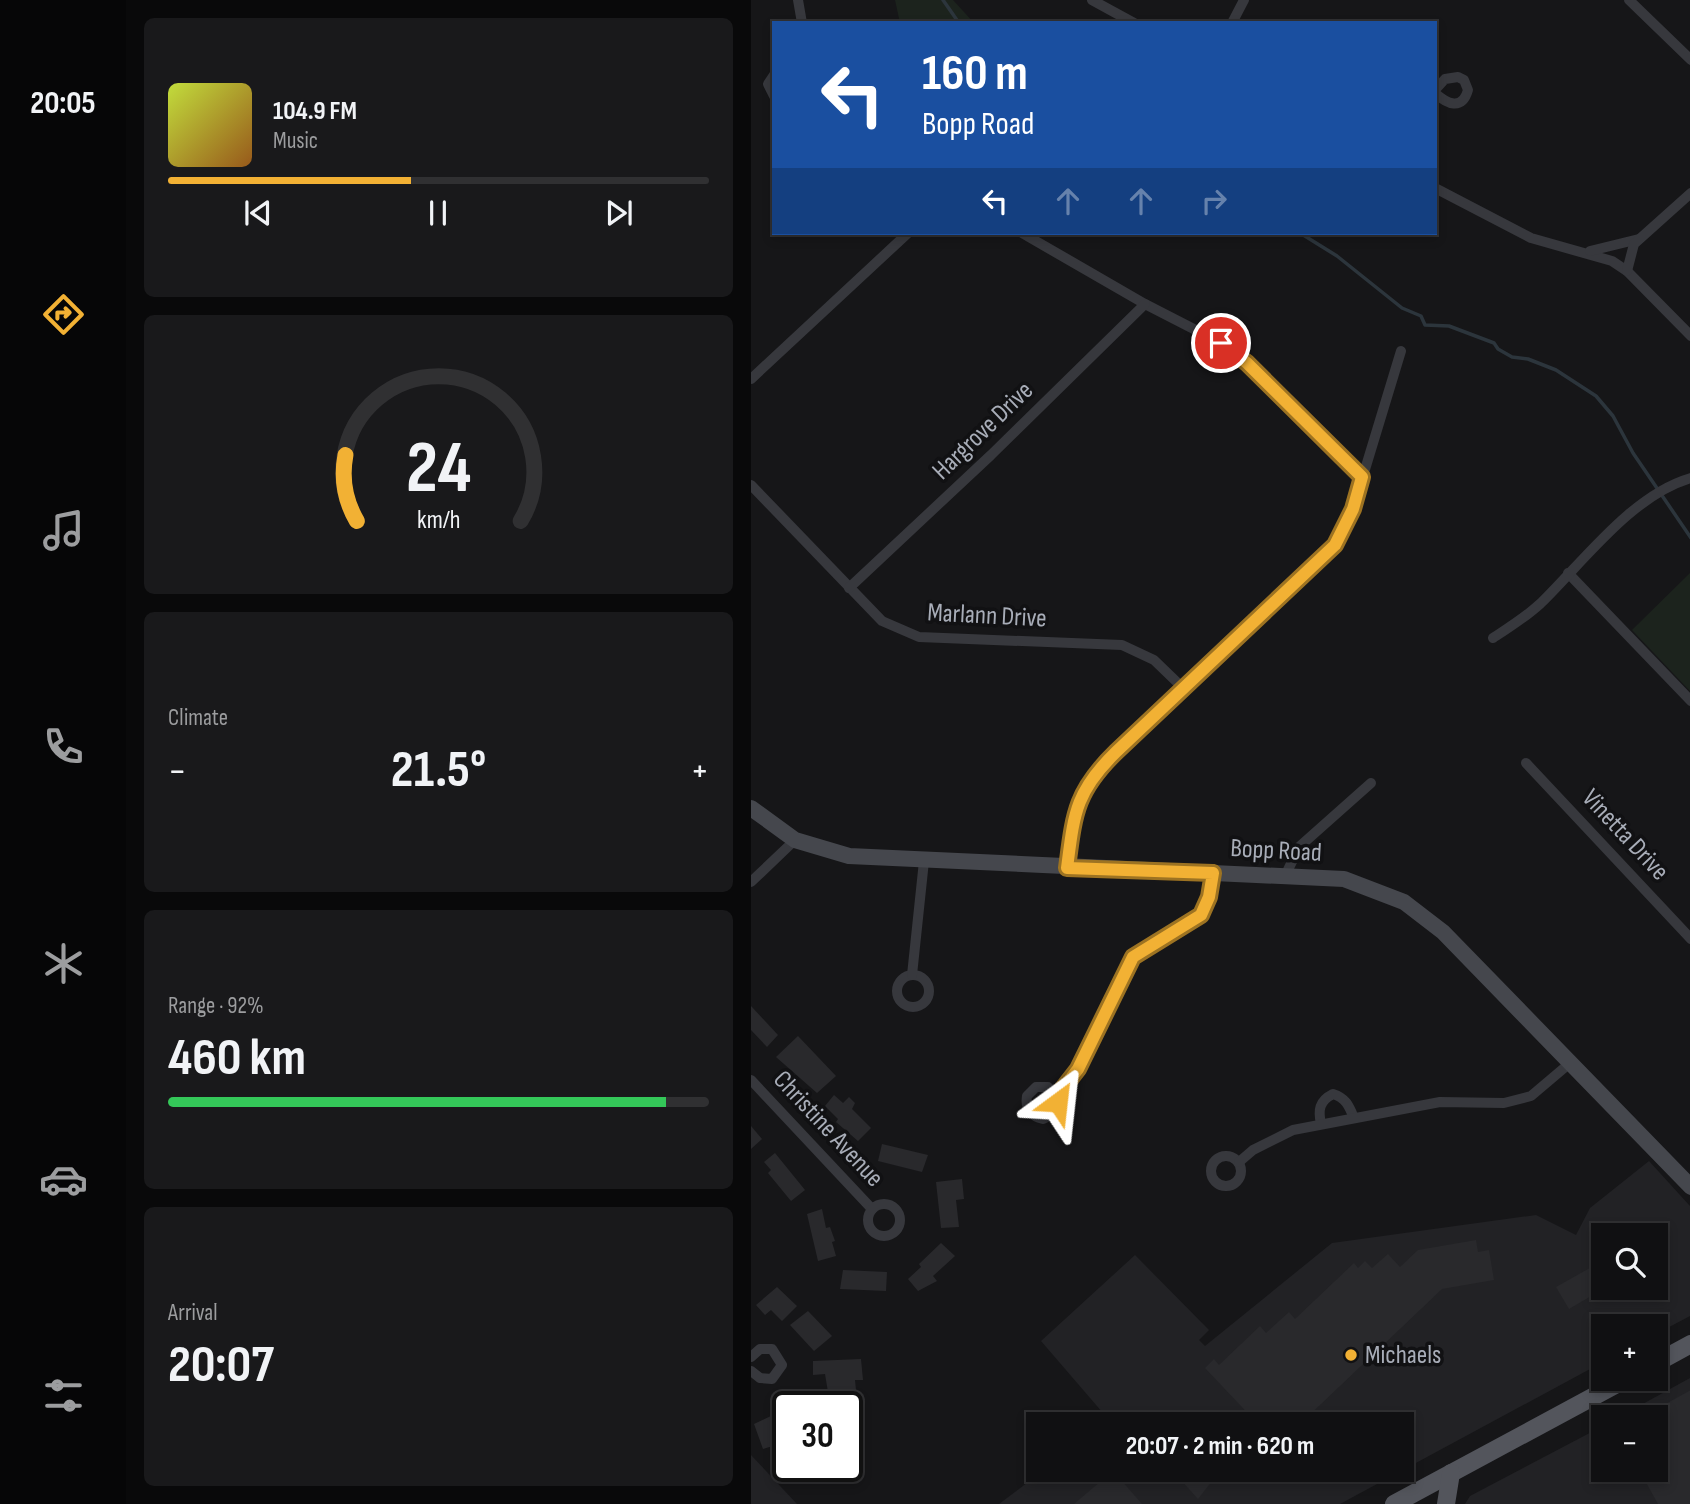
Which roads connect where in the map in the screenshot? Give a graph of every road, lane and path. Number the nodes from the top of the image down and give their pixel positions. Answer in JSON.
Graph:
{"nodes":[{"id":1,"x":798,"y":0,"type":"edge"},
{"id":2,"x":1092,"y":0,"type":"edge"},
{"id":3,"x":1244,"y":0,"type":"edge"},
{"id":4,"x":1629,"y":0,"type":"edge"},
{"id":5,"x":802,"y":21,"type":"edge"},
{"id":6,"x":1130,"y":21,"type":"edge"},
{"id":7,"x":1233,"y":21,"type":"edge"},
{"id":8,"x":1690,"y":60,"type":"edge"},
{"id":9,"x":1437,"y":189,"type":"edge"},
{"id":10,"x":1690,"y":193,"type":"edge"},
{"id":11,"x":906,"y":235,"type":"edge"},
{"id":12,"x":1025,"y":235,"type":"edge"},
{"id":13,"x":1639,"y":239,"type":"junction"},
{"id":14,"x":1587,"y":252,"type":"junction"},
{"id":15,"x":1627,"y":271,"type":"junction"},
{"id":16,"x":1145,"y":304,"type":"junction"},
{"id":17,"x":1690,"y":337,"type":"edge"},
{"id":18,"x":1401,"y":351,"type":"dead end"},
{"id":19,"x":751,"y":379,"type":"edge"},
{"id":20,"x":1362,"y":477,"type":"junction"},
{"id":21,"x":1690,"y":478,"type":"edge"},
{"id":22,"x":751,"y":485,"type":"edge"},
{"id":23,"x":1568,"y":573,"type":"junction"},
{"id":24,"x":849,"y":588,"type":"junction"},
{"id":25,"x":1493,"y":638,"type":"dead end"},
{"id":26,"x":1183,"y":688,"type":"junction"},
{"id":27,"x":1690,"y":701,"type":"edge"},
{"id":28,"x":1526,"y":763,"type":"dead end"},
{"id":29,"x":1371,"y":783,"type":"dead end"},
{"id":30,"x":751,"y":808,"type":"edge"},
{"id":31,"x":795,"y":840,"type":"junction"},
{"id":32,"x":924,"y":861,"type":"junction"},
{"id":33,"x":1067,"y":868,"type":"junction"},
{"id":34,"x":1213,"y":873,"type":"junction"},
{"id":35,"x":1286,"y":874,"type":"junction"},
{"id":36,"x":751,"y":882,"type":"edge"},
{"id":37,"x":1690,"y":939,"type":"edge"},
{"id":38,"x":912,"y":975,"type":"dead end"},
{"id":39,"x":1570,"y":1063,"type":"junction"},
{"id":40,"x":751,"y":1080,"type":"edge"},
{"id":41,"x":1057,"y":1096,"type":"dead end"},
{"id":42,"x":1354,"y":1118,"type":"junction"},
{"id":43,"x":1321,"y":1124,"type":"junction"},
{"id":44,"x":1239,"y":1162,"type":"dead end"},
{"id":45,"x":1690,"y":1187,"type":"edge"},
{"id":46,"x":872,"y":1209,"type":"dead end"},
{"id":47,"x":1690,"y":1345,"type":"edge"},
{"id":48,"x":751,"y":1357,"type":"edge"},
{"id":49,"x":1668,"y":1357,"type":"edge"},
{"id":50,"x":751,"y":1371,"type":"edge"},
{"id":51,"x":1604,"y":1391,"type":"edge"},
{"id":52,"x":1451,"y":1474,"type":"junction"},
{"id":53,"x":1400,"y":1503,"type":"edge"},
{"id":54,"x":1446,"y":1504,"type":"edge"}],
"edges":[{"from":1,"to":5,"type":"street"},
{"from":2,"to":6,"type":"street"},
{"from":3,"to":7,"type":"street"},
{"from":4,"to":8,"type":"street"},
{"from":9,"to":14,"type":"street"},
{"from":10,"to":13,"type":"street"},
{"from":11,"to":19,"type":"street"},
{"from":12,"to":16,"type":"street"},
{"from":13,"to":14,"type":"street"},
{"from":13,"to":15,"type":"street"},
{"from":14,"to":15,"type":"street"},
{"from":15,"to":17,"type":"street"},
{"from":16,"to":20,"type":"street"},
{"from":16,"to":24,"type":"street","name":"Hargrove Drive"},
{"from":18,"to":20,"type":"street"},
{"from":20,"to":26,"type":"street"},
{"from":21,"to":23,"type":"street"},
{"from":22,"to":24,"type":"street","name":"Marlann Drive"},
{"from":23,"to":25,"type":"street"},
{"from":23,"to":27,"type":"street"},
{"from":24,"to":26,"type":"street","name":"Marlann Drive"},
{"from":26,"to":33,"type":"street"},
{"from":28,"to":37,"type":"street","name":"Vinetta Drive"},
{"from":29,"to":35,"type":"street"},
{"from":30,"to":31,"type":"street","name":"Bopp Road"},
{"from":31,"to":32,"type":"street","name":"Bopp Road"},
{"from":31,"to":36,"type":"street"},
{"from":32,"to":33,"type":"street","name":"Bopp Road"},
{"from":32,"to":38,"type":"street"},
{"from":33,"to":34,"type":"street","name":"Bopp Road"},
{"from":34,"to":35,"type":"street","name":"Bopp Road"},
{"from":34,"to":41,"type":"street"},
{"from":35,"to":39,"type":"street","name":"Bopp Road"},
{"from":39,"to":42,"type":"street"},
{"from":39,"to":45,"type":"street","name":"Bopp Road"},
{"from":40,"to":46,"type":"street","name":"Christine Avenue"},
{"from":42,"to":43,"type":"street"},
{"from":42,"to":43,"type":"street"},
{"from":43,"to":44,"type":"street"},
{"from":47,"to":49,"type":"main road"},
{"from":48,"to":50,"type":"street"},
{"from":51,"to":52,"type":"main road"},
{"from":52,"to":53,"type":"main road"},
{"from":52,"to":54,"type":"main road"}]}
